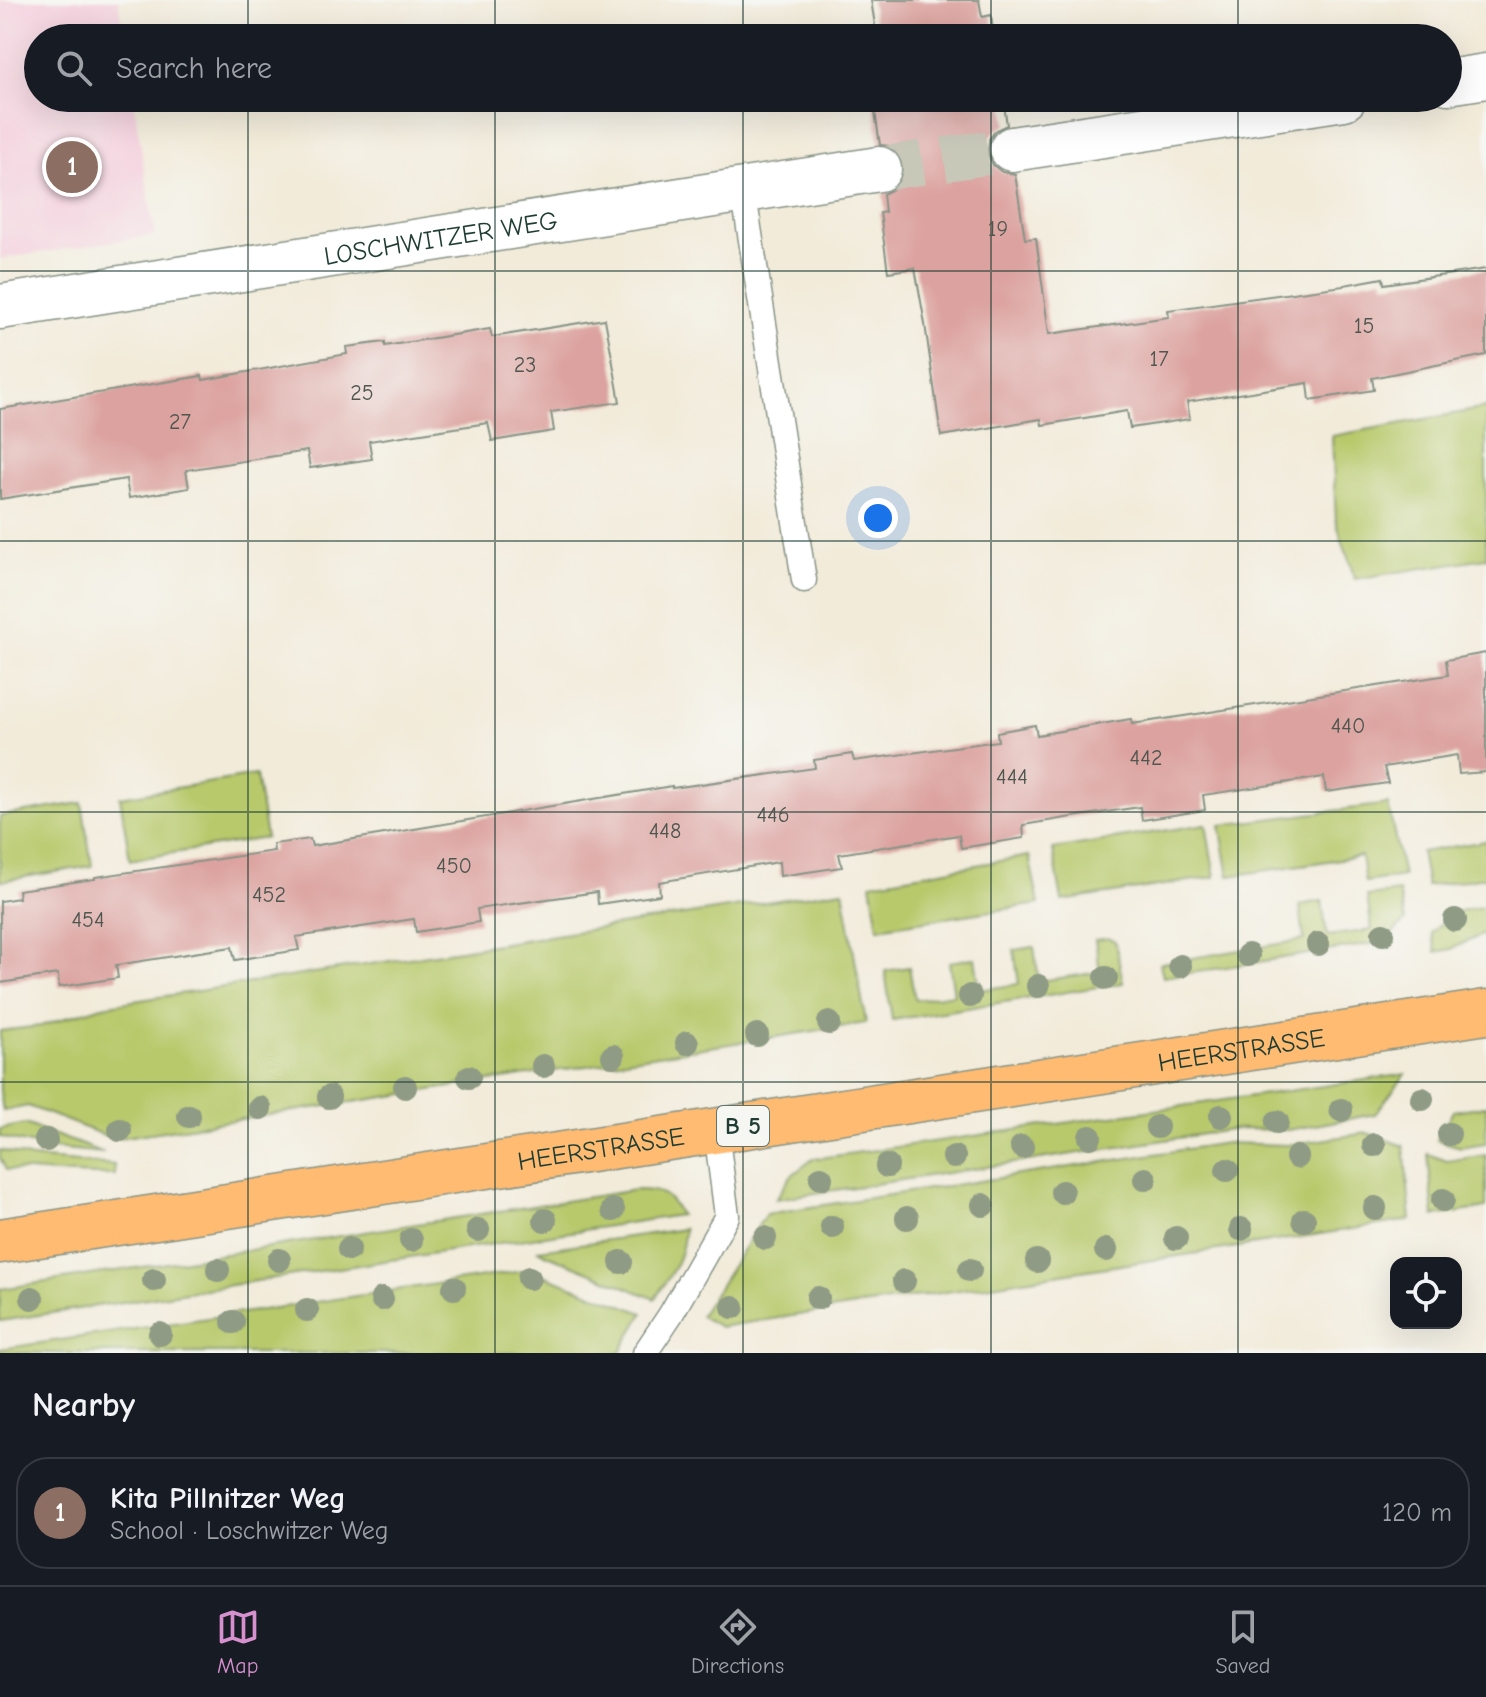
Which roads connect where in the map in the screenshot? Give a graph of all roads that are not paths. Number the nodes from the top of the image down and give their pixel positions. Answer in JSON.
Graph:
{"nodes":[{"id":1,"x":1486,"y":76,"type":"edge"},
{"id":2,"x":1462,"y":80,"type":"edge"},
{"id":3,"x":1253,"y":112,"type":"edge"},
{"id":4,"x":1012,"y":149,"type":"tunnel mouth"},
{"id":5,"x":879,"y":169,"type":"tunnel mouth"},
{"id":6,"x":743,"y":189,"type":"junction"},
{"id":7,"x":0,"y":307,"type":"edge"},
{"id":8,"x":804,"y":580,"type":"dead end"},
{"id":9,"x":1486,"y":1012,"type":"edge"},
{"id":10,"x":716,"y":1131,"type":"junction"},
{"id":11,"x":0,"y":1241,"type":"edge"},
{"id":12,"x":645,"y":1353,"type":"edge"}],
"edges":[{"from":1,"to":2,"type":"street"},
{"from":3,"to":4,"type":"street"},
{"from":5,"to":6,"type":"street","name":"LOSCHWITZER WEG"},
{"from":6,"to":7,"type":"street","name":"LOSCHWITZER WEG"},
{"from":6,"to":8,"type":"lane"},
{"from":9,"to":10,"type":"main road","name":"HEERSTRASSE","number":"B 5"},
{"from":10,"to":11,"type":"main road","name":"HEERSTRASSE","number":"B 5"},
{"from":10,"to":12,"type":"lane"}]}
